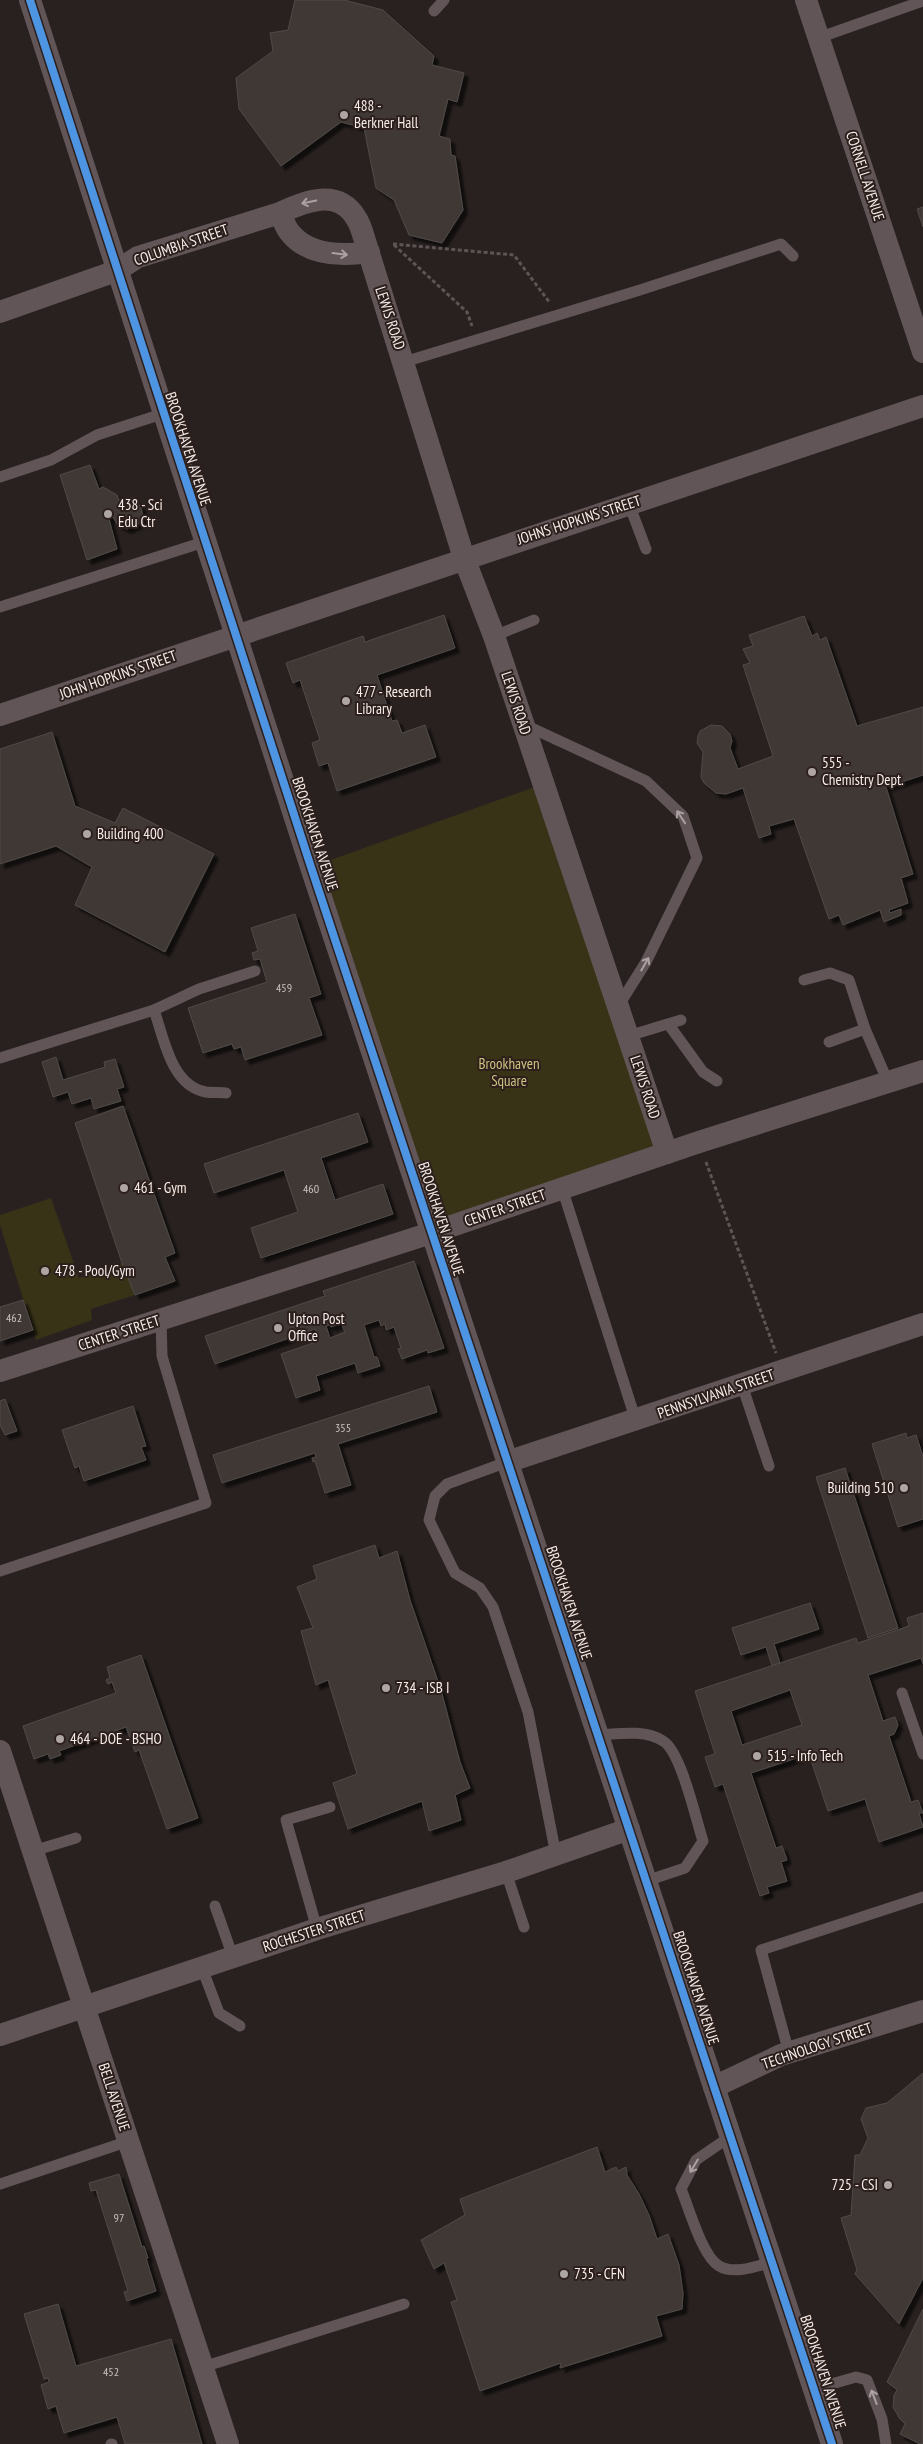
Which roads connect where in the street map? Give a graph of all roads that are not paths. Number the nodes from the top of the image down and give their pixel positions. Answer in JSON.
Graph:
{"nodes":[{"id":1,"x":30,"y":0,"type":"edge"},
{"id":2,"x":444,"y":0,"type":"edge"},
{"id":3,"x":806,"y":0,"type":"edge"},
{"id":4,"x":923,"y":1,"type":"edge"},
{"id":5,"x":434,"y":11,"type":"dead end"},
{"id":6,"x":818,"y":38,"type":"junction"},
{"id":7,"x":340,"y":202,"type":"joint"},
{"id":8,"x":280,"y":213,"type":"junction"},
{"id":9,"x":367,"y":248,"type":"junction"},
{"id":10,"x":793,"y":256,"type":"dead end"},
{"id":11,"x":116,"y":271,"type":"junction"},
{"id":12,"x":0,"y":312,"type":"edge"},
{"id":13,"x":923,"y":352,"type":"edge"},
{"id":14,"x":404,"y":362,"type":"junction"},
{"id":15,"x":923,"y":406,"type":"edge"},
{"id":16,"x":162,"y":414,"type":"junction"},
{"id":17,"x":0,"y":477,"type":"edge"},
{"id":18,"x":629,"y":504,"type":"junction"},
{"id":19,"x":204,"y":542,"type":"junction"},
{"id":20,"x":646,"y":549,"type":"dead end"},
{"id":21,"x":464,"y":558,"type":"junction"},
{"id":22,"x":0,"y":607,"type":"edge"},
{"id":23,"x":534,"y":620,"type":"dead end"},
{"id":24,"x":235,"y":635,"type":"junction"},
{"id":25,"x":494,"y":636,"type":"junction"},
{"id":26,"x":0,"y":715,"type":"edge"},
{"id":27,"x":523,"y":724,"type":"junction"},
{"id":28,"x":254,"y":971,"type":"dead end"},
{"id":29,"x":804,"y":980,"type":"dead end"},
{"id":30,"x":619,"y":1006,"type":"junction"},
{"id":31,"x":154,"y":1010,"type":"junction"},
{"id":32,"x":681,"y":1020,"type":"dead end"},
{"id":33,"x":669,"y":1025,"type":"junction"},
{"id":34,"x":865,"y":1029,"type":"junction"},
{"id":35,"x":628,"y":1036,"type":"junction"},
{"id":36,"x":829,"y":1042,"type":"dead end"},
{"id":37,"x":0,"y":1058,"type":"edge"},
{"id":38,"x":923,"y":1071,"type":"edge"},
{"id":39,"x":717,"y":1081,"type":"dead end"},
{"id":40,"x":888,"y":1082,"type":"junction"},
{"id":41,"x":226,"y":1093,"type":"dead end"},
{"id":42,"x":667,"y":1153,"type":"junction"},
{"id":43,"x":562,"y":1188,"type":"junction"},
{"id":44,"x":431,"y":1233,"type":"junction"},
{"id":45,"x":161,"y":1319,"type":"junction"},
{"id":46,"x":921,"y":1327,"type":"edge"},
{"id":47,"x":0,"y":1371,"type":"edge"},
{"id":48,"x":742,"y":1385,"type":"junction"},
{"id":49,"x":636,"y":1421,"type":"junction"},
{"id":50,"x":508,"y":1462,"type":"junction"},
{"id":51,"x":768,"y":1466,"type":"dead end"},
{"id":52,"x":0,"y":1571,"type":"edge"},
{"id":53,"x":902,"y":1693,"type":"dead end"},
{"id":54,"x":598,"y":1735,"type":"junction"},
{"id":55,"x":0,"y":1751,"type":"edge"},
{"id":56,"x":923,"y":1754,"type":"edge"},
{"id":57,"x":330,"y":1807,"type":"dead end"},
{"id":58,"x":630,"y":1829,"type":"junction"},
{"id":59,"x":76,"y":1838,"type":"dead end"},
{"id":60,"x":33,"y":1851,"type":"junction"},
{"id":61,"x":556,"y":1854,"type":"junction"},
{"id":62,"x":506,"y":1872,"type":"junction"},
{"id":63,"x":646,"y":1881,"type":"junction"},
{"id":64,"x":923,"y":1897,"type":"edge"},
{"id":65,"x":215,"y":1906,"type":"dead end"},
{"id":66,"x":524,"y":1928,"type":"dead end"},
{"id":67,"x":317,"y":1929,"type":"junction"},
{"id":68,"x":233,"y":1957,"type":"junction"},
{"id":69,"x":202,"y":1968,"type":"junction"},
{"id":70,"x":84,"y":2007,"type":"junction"},
{"id":71,"x":923,"y":2011,"type":"edge"},
{"id":72,"x":240,"y":2026,"type":"dead end"},
{"id":73,"x":0,"y":2035,"type":"edge"},
{"id":74,"x":789,"y":2053,"type":"junction"},
{"id":75,"x":714,"y":2087,"type":"junction"},
{"id":76,"x":731,"y":2136,"type":"junction"},
{"id":77,"x":129,"y":2141,"type":"junction"},
{"id":78,"x":0,"y":2184,"type":"edge"},
{"id":79,"x":772,"y":2262,"type":"junction"},
{"id":80,"x":404,"y":2304,"type":"dead end"},
{"id":81,"x":203,"y":2367,"type":"junction"},
{"id":82,"x":814,"y":2389,"type":"junction"},
{"id":83,"x":228,"y":2444,"type":"edge"},
{"id":84,"x":832,"y":2444,"type":"edge"},
{"id":85,"x":886,"y":2444,"type":"edge"}],
"edges":[{"from":1,"to":11,"type":"street","name":"BROOKHAVEN AVENUE"},
{"from":2,"to":5,"type":"lane"},
{"from":3,"to":6,"type":"street","name":"CORNELL AVENUE"},
{"from":4,"to":6,"type":"lane"},
{"from":6,"to":13,"type":"street","name":"CORNELL AVENUE"},
{"from":7,"to":8,"type":"street","name":"COLUMBIA STREET","one_way":true},
{"from":7,"to":9,"type":"street","name":"LEWIS ROAD"},
{"from":8,"to":9,"type":"street","one_way":true},
{"from":8,"to":11,"type":"street","name":"COLUMBIA STREET"},
{"from":9,"to":14,"type":"street","name":"LEWIS ROAD"},
{"from":10,"to":14,"type":"lane"},
{"from":11,"to":12,"type":"street","name":"COLUMBIA STREET"},
{"from":11,"to":16,"type":"street","name":"BROOKHAVEN AVENUE"},
{"from":14,"to":21,"type":"street","name":"LEWIS ROAD"},
{"from":15,"to":18,"type":"street","name":"JOHNS HOPKINS STREET"},
{"from":16,"to":17,"type":"lane"},
{"from":16,"to":19,"type":"street","name":"BROOKHAVEN AVENUE"},
{"from":18,"to":20,"type":"lane"},
{"from":18,"to":21,"type":"street","name":"JOHNS HOPKINS STREET"},
{"from":19,"to":22,"type":"lane"},
{"from":19,"to":24,"type":"street","name":"BROOKHAVEN AVENUE"},
{"from":21,"to":24,"type":"street","name":"JOHNS HOPKINS STREET"},
{"from":21,"to":25,"type":"street","name":"LEWIS ROAD"},
{"from":23,"to":25,"type":"lane"},
{"from":24,"to":26,"type":"street","name":"JOHN HOPKINS STREET"},
{"from":24,"to":44,"type":"street","name":"BROOKHAVEN AVENUE"},
{"from":25,"to":27,"type":"street","name":"LEWIS ROAD"},
{"from":27,"to":30,"type":"street","name":"LEWIS ROAD"},
{"from":30,"to":27,"type":"lane","one_way":true},
{"from":28,"to":31,"type":"lane"},
{"from":29,"to":34,"type":"lane"},
{"from":30,"to":35,"type":"street","name":"LEWIS ROAD"},
{"from":31,"to":37,"type":"lane"},
{"from":31,"to":41,"type":"lane"},
{"from":32,"to":33,"type":"lane"},
{"from":33,"to":35,"type":"lane"},
{"from":33,"to":39,"type":"lane"},
{"from":34,"to":36,"type":"lane"},
{"from":34,"to":40,"type":"lane"},
{"from":35,"to":42,"type":"street","name":"LEWIS ROAD"},
{"from":38,"to":40,"type":"street","name":"CENTER STREET"},
{"from":40,"to":42,"type":"street","name":"CENTER STREET"},
{"from":42,"to":43,"type":"street","name":"CENTER STREET"},
{"from":43,"to":44,"type":"street","name":"CENTER STREET"},
{"from":43,"to":49,"type":"lane"},
{"from":44,"to":45,"type":"street","name":"CENTER STREET"},
{"from":44,"to":50,"type":"street","name":"BROOKHAVEN AVENUE"},
{"from":45,"to":47,"type":"street","name":"CENTER STREET"},
{"from":45,"to":52,"type":"lane"},
{"from":46,"to":48,"type":"street","name":"PENNSYLVANIA STREET"},
{"from":48,"to":49,"type":"street","name":"PENNSYLVANIA STREET"},
{"from":48,"to":51,"type":"lane"},
{"from":49,"to":50,"type":"street","name":"PENNSYLVANIA STREET"},
{"from":50,"to":54,"type":"street","name":"BROOKHAVEN AVENUE"},
{"from":50,"to":61,"type":"lane"},
{"from":53,"to":56,"type":"lane"},
{"from":54,"to":58,"type":"street","name":"BROOKHAVEN AVENUE"},
{"from":54,"to":63,"type":"lane"},
{"from":55,"to":60,"type":"street","name":"BELL AVENUE"},
{"from":57,"to":67,"type":"lane"},
{"from":58,"to":61,"type":"street","name":"ROCHESTER STREET"},
{"from":58,"to":63,"type":"street","name":"BROOKHAVEN AVENUE"},
{"from":59,"to":60,"type":"lane"},
{"from":60,"to":70,"type":"street","name":"BELL AVENUE"},
{"from":61,"to":62,"type":"street","name":"ROCHESTER STREET"},
{"from":62,"to":66,"type":"lane"},
{"from":62,"to":67,"type":"street","name":"ROCHESTER STREET"},
{"from":63,"to":75,"type":"street","name":"BROOKHAVEN AVENUE"},
{"from":64,"to":74,"type":"lane"},
{"from":65,"to":68,"type":"lane"},
{"from":67,"to":68,"type":"street","name":"ROCHESTER STREET"},
{"from":68,"to":69,"type":"street","name":"ROCHESTER STREET"},
{"from":69,"to":70,"type":"street","name":"ROCHESTER STREET"},
{"from":69,"to":72,"type":"lane"},
{"from":70,"to":73,"type":"street","name":"ROCHESTER STREET"},
{"from":70,"to":77,"type":"street","name":"BELL AVENUE"},
{"from":71,"to":74,"type":"street","name":"TECHNOLOGY STREET"},
{"from":74,"to":75,"type":"street","name":"TECHNOLOGY STREET"},
{"from":75,"to":76,"type":"street","name":"BROOKHAVEN AVENUE"},
{"from":76,"to":79,"type":"street","name":"BROOKHAVEN AVENUE"},
{"from":76,"to":79,"type":"lane","one_way":true},
{"from":77,"to":78,"type":"lane"},
{"from":77,"to":81,"type":"street","name":"BELL AVENUE"},
{"from":79,"to":82,"type":"street","name":"BROOKHAVEN AVENUE"},
{"from":80,"to":81,"type":"lane"},
{"from":81,"to":83,"type":"street","name":"BELL AVENUE"},
{"from":82,"to":84,"type":"street","name":"BROOKHAVEN AVENUE"},
{"from":85,"to":82,"type":"lane","one_way":true}]}
